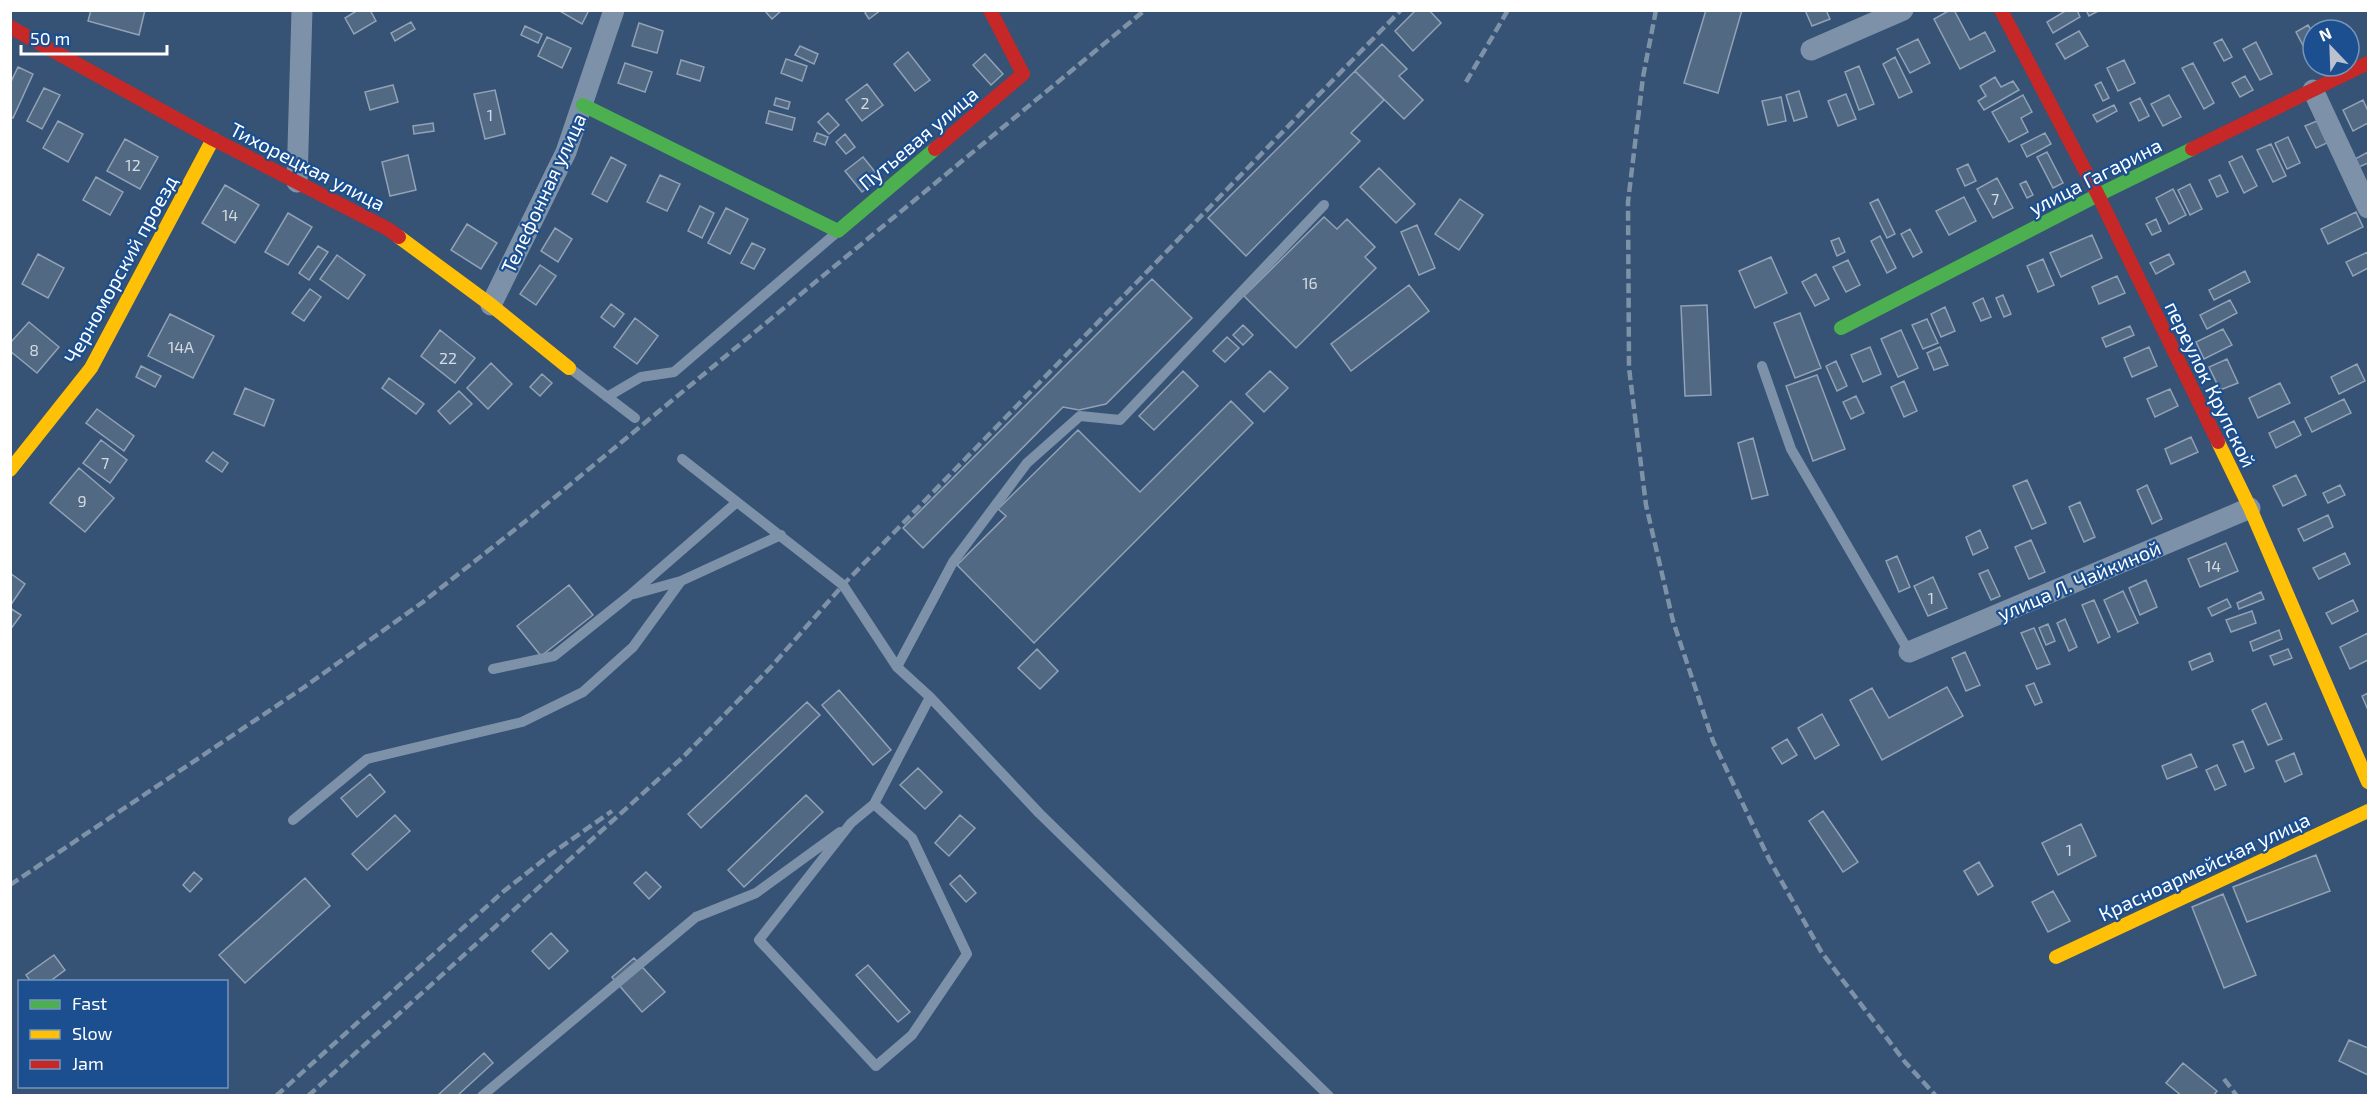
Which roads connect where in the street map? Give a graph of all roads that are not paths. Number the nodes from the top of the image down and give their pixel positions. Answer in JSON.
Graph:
{"nodes":[{"id":1,"x":302,"y":10,"type":"edge"},
{"id":2,"x":614,"y":10,"type":"edge"},
{"id":3,"x":990,"y":10,"type":"edge"},
{"id":4,"x":1903,"y":10,"type":"edge"},
{"id":5,"x":2001,"y":10,"type":"edge"},
{"id":6,"x":10,"y":27,"type":"edge"},
{"id":7,"x":1811,"y":51,"type":"dead end"},
{"id":8,"x":2368,"y":63,"type":"edge"},
{"id":9,"x":2313,"y":90,"type":"junction"},
{"id":10,"x":583,"y":105,"type":"junction"},
{"id":11,"x":213,"y":139,"type":"junction"},
{"id":12,"x":297,"y":182,"type":"junction"},
{"id":13,"x":2098,"y":195,"type":"junction"},
{"id":14,"x":1324,"y":206,"type":"dead end"},
{"id":15,"x":2368,"y":207,"type":"edge"},
{"id":16,"x":838,"y":231,"type":"junction"},
{"id":17,"x":491,"y":304,"type":"junction"},
{"id":18,"x":1841,"y":328,"type":"dead end"},
{"id":19,"x":1762,"y":366,"type":"dead end"},
{"id":20,"x":569,"y":368,"type":"joint"},
{"id":21,"x":606,"y":397,"type":"junction"},
{"id":22,"x":635,"y":418,"type":"dead end"},
{"id":23,"x":682,"y":459,"type":"dead end"},
{"id":24,"x":10,"y":470,"type":"edge"},
{"id":25,"x":737,"y":502,"type":"junction"},
{"id":26,"x":2250,"y":508,"type":"junction"},
{"id":27,"x":780,"y":535,"type":"junction"},
{"id":28,"x":681,"y":581,"type":"junction"},
{"id":29,"x":629,"y":596,"type":"junction"},
{"id":30,"x":1909,"y":652,"type":"joint"},
{"id":31,"x":897,"y":667,"type":"junction"},
{"id":32,"x":494,"y":669,"type":"dead end"},
{"id":33,"x":930,"y":697,"type":"junction"},
{"id":34,"x":2368,"y":782,"type":"edge"},
{"id":35,"x":874,"y":804,"type":"junction"},
{"id":36,"x":2368,"y":811,"type":"edge"},
{"id":37,"x":293,"y":819,"type":"dead end"},
{"id":38,"x":852,"y":823,"type":"junction"},
{"id":39,"x":2056,"y":957,"type":"dead end"},
{"id":40,"x":482,"y":1095,"type":"edge"},
{"id":41,"x":1329,"y":1095,"type":"edge"}],
"edges":[{"from":1,"to":12,"type":"street"},
{"from":2,"to":10,"type":"street","name":"Телефонная улица"},
{"from":3,"to":16,"type":"street","name":"Путьевая улица"},
{"from":4,"to":7,"type":"street"},
{"from":5,"to":13,"type":"street","name":"переулок Крупской"},
{"from":6,"to":11,"type":"street","name":"Тихорецкая улица"},
{"from":8,"to":9,"type":"street","name":"улица Гагарина"},
{"from":9,"to":13,"type":"street","name":"улица Гагарина"},
{"from":9,"to":15,"type":"street"},
{"from":10,"to":16,"type":"street"},
{"from":10,"to":17,"type":"street","name":"Телефонная улица"},
{"from":11,"to":12,"type":"street","name":"Тихорецкая улица"},
{"from":11,"to":24,"type":"street","name":"Черноморский проезд"},
{"from":12,"to":17,"type":"street","name":"Тихорецкая улица"},
{"from":13,"to":18,"type":"street","name":"улица Гагарина"},
{"from":13,"to":26,"type":"street","name":"переулок Крупской"},
{"from":14,"to":31,"type":"lane"},
{"from":16,"to":21,"type":"lane"},
{"from":17,"to":20,"type":"street","name":"Тихорецкая улица"},
{"from":19,"to":30,"type":"lane"},
{"from":20,"to":21,"type":"lane"},
{"from":21,"to":22,"type":"lane"},
{"from":23,"to":25,"type":"lane"},
{"from":25,"to":27,"type":"lane"},
{"from":25,"to":29,"type":"lane"},
{"from":26,"to":30,"type":"street","name":"улица Л. Чайкиной"},
{"from":26,"to":34,"type":"street","name":"переулок Крупской"},
{"from":27,"to":28,"type":"lane"},
{"from":27,"to":31,"type":"lane"},
{"from":28,"to":29,"type":"lane"},
{"from":28,"to":37,"type":"lane"},
{"from":29,"to":32,"type":"lane"},
{"from":31,"to":33,"type":"lane"},
{"from":33,"to":35,"type":"lane"},
{"from":33,"to":41,"type":"lane"},
{"from":35,"to":38,"type":"lane"},
{"from":35,"to":38,"type":"lane"},
{"from":36,"to":39,"type":"street","name":"Красноармейская улица"},
{"from":38,"to":40,"type":"lane"}]}
